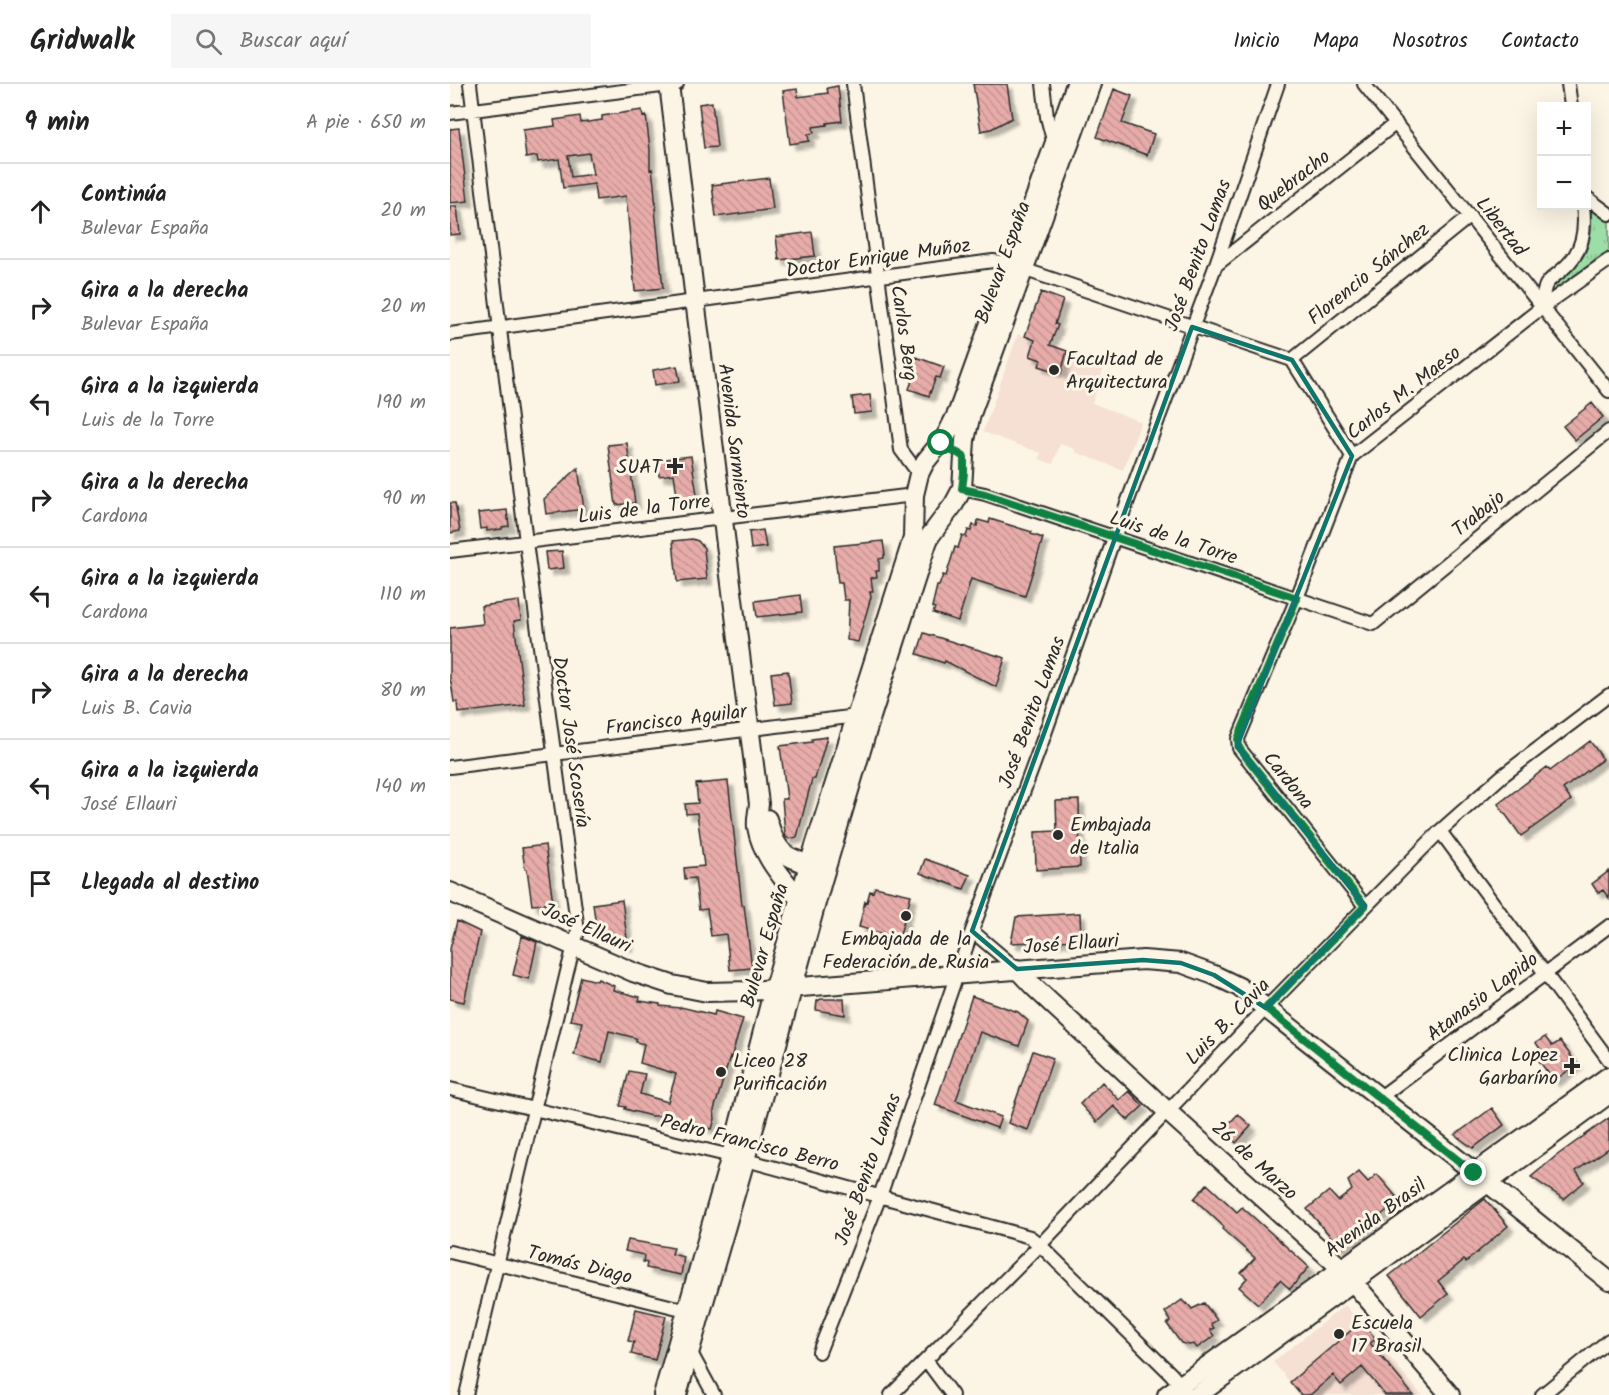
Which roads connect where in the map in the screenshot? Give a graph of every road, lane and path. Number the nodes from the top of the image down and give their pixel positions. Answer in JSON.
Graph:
{"nodes":[{"id":1,"x":470,"y":84,"type":"edge"},
{"id":2,"x":672,"y":84,"type":"edge"},
{"id":3,"x":853,"y":84,"type":"edge"},
{"id":4,"x":1043,"y":84,"type":"edge"},
{"id":5,"x":1076,"y":84,"type":"edge"},
{"id":6,"x":1091,"y":84,"type":"edge"},
{"id":7,"x":1278,"y":84,"type":"edge"},
{"id":8,"x":1364,"y":84,"type":"edge"},
{"id":9,"x":1568,"y":84,"type":"edge"},
{"id":10,"x":1570,"y":102,"type":"edge"},
{"id":11,"x":474,"y":110,"type":"junction"},
{"id":12,"x":450,"y":113,"type":"edge"},
{"id":13,"x":1396,"y":123,"type":"junction"},
{"id":14,"x":1054,"y":144,"type":"junction"},
{"id":15,"x":1591,"y":200,"type":"edge"},
{"id":16,"x":1583,"y":210,"type":"edge"},
{"id":17,"x":1609,"y":214,"type":"edge"},
{"id":18,"x":1470,"y":216,"type":"junction"},
{"id":19,"x":1609,"y":260,"type":"edge"},
{"id":20,"x":1018,"y":267,"type":"junction"},
{"id":21,"x":1215,"y":267,"type":"junction"},
{"id":22,"x":878,"y":278,"type":"junction"},
{"id":23,"x":695,"y":300,"type":"junction"},
{"id":24,"x":1541,"y":308,"type":"junction"},
{"id":25,"x":500,"y":327,"type":"junction"},
{"id":26,"x":1192,"y":327,"type":"junction"},
{"id":27,"x":450,"y":334,"type":"edge"},
{"id":28,"x":1292,"y":360,"type":"junction"},
{"id":29,"x":1609,"y":391,"type":"edge"},
{"id":30,"x":1609,"y":431,"type":"edge"},
{"id":31,"x":936,"y":450,"type":"junction"},
{"id":32,"x":1352,"y":456,"type":"junction"},
{"id":33,"x":964,"y":457,"type":"junction"},
{"id":34,"x":919,"y":474,"type":"junction"},
{"id":35,"x":962,"y":489,"type":"junction"},
{"id":36,"x":914,"y":503,"type":"junction"},
{"id":37,"x":722,"y":518,"type":"junction"},
{"id":38,"x":942,"y":518,"type":"junction"},
{"id":39,"x":1114,"y":538,"type":"junction"},
{"id":40,"x":526,"y":542,"type":"junction"},
{"id":41,"x":450,"y":551,"type":"edge"},
{"id":42,"x":1297,"y":598,"type":"junction"},
{"id":43,"x":1373,"y":624,"type":"joint"},
{"id":44,"x":1609,"y":695,"type":"edge"},
{"id":45,"x":864,"y":718,"type":"junction"},
{"id":46,"x":750,"y":729,"type":"junction"},
{"id":47,"x":553,"y":754,"type":"junction"},
{"id":48,"x":450,"y":767,"type":"edge"},
{"id":49,"x":759,"y":804,"type":"junction"},
{"id":50,"x":1440,"y":831,"type":"junction"},
{"id":51,"x":809,"y":865,"type":"junction"},
{"id":52,"x":822,"y":881,"type":"junction"},
{"id":53,"x":450,"y":892,"type":"edge"},
{"id":54,"x":800,"y":900,"type":"junction"},
{"id":55,"x":1365,"y":906,"type":"junction"},
{"id":56,"x":1609,"y":926,"type":"edge"},
{"id":57,"x":972,"y":931,"type":"junction"},
{"id":58,"x":573,"y":945,"type":"junction"},
{"id":59,"x":1017,"y":969,"type":"junction"},
{"id":60,"x":1546,"y":972,"type":"junction"},
{"id":61,"x":957,"y":974,"type":"junction"},
{"id":62,"x":793,"y":987,"type":"junction"},
{"id":63,"x":774,"y":988,"type":"junction"},
{"id":64,"x":1266,"y":1008,"type":"junction"},
{"id":65,"x":1609,"y":1060,"type":"edge"},
{"id":66,"x":1609,"y":1076,"type":"edge"},
{"id":67,"x":450,"y":1089,"type":"edge"},
{"id":68,"x":1609,"y":1094,"type":"edge"},
{"id":69,"x":1379,"y":1098,"type":"junction"},
{"id":70,"x":534,"y":1109,"type":"junction"},
{"id":71,"x":1168,"y":1112,"type":"junction"},
{"id":72,"x":738,"y":1158,"type":"junction"},
{"id":73,"x":1481,"y":1178,"type":"junction"},
{"id":74,"x":880,"y":1196,"type":"junction"},
{"id":75,"x":1040,"y":1245,"type":"junction"},
{"id":76,"x":450,"y":1252,"type":"edge"},
{"id":77,"x":497,"y":1264,"type":"junction"},
{"id":78,"x":1348,"y":1275,"type":"junction"},
{"id":79,"x":1609,"y":1281,"type":"edge"},
{"id":80,"x":694,"y":1312,"type":"junction"},
{"id":81,"x":1609,"y":1340,"type":"edge"},
{"id":82,"x":690,"y":1351,"type":"junction"},
{"id":83,"x":819,"y":1352,"type":"dead end"},
{"id":84,"x":926,"y":1360,"type":"junction"},
{"id":85,"x":1179,"y":1392,"type":"edge"},
{"id":86,"x":466,"y":1395,"type":"edge"},
{"id":87,"x":663,"y":1395,"type":"edge"},
{"id":88,"x":677,"y":1395,"type":"edge"},
{"id":89,"x":714,"y":1395,"type":"edge"},
{"id":90,"x":891,"y":1395,"type":"edge"},
{"id":91,"x":952,"y":1395,"type":"edge"},
{"id":92,"x":1198,"y":1395,"type":"edge"},
{"id":93,"x":1450,"y":1395,"type":"edge"},
{"id":94,"x":1542,"y":1395,"type":"edge"}],
"edges":[{"from":1,"to":11,"type":"street","name":"Doctor José Scosería"},
{"from":2,"to":11,"type":"street"},
{"from":2,"to":23,"type":"street","name":"Avenida Sarmiento"},
{"from":3,"to":22,"type":"street","name":"Carlos Berg"},
{"from":4,"to":14,"type":"street"},
{"from":5,"to":14,"type":"street","name":"Bulevar España"},
{"from":6,"to":20,"type":"street","name":"Bulevar España"},
{"from":7,"to":21,"type":"street","name":"José Benito Lamas"},
{"from":8,"to":13,"type":"street","name":"Libertad"},
{"from":9,"to":10,"type":"street"},
{"from":11,"to":12,"type":"street"},
{"from":11,"to":25,"type":"street","name":"Doctor José Scosería"},
{"from":13,"to":18,"type":"street","name":"Libertad"},
{"from":13,"to":21,"type":"street","name":"Quebracho"},
{"from":14,"to":20,"type":"street","name":"Bulevar España"},
{"from":15,"to":17,"type":"street"},
{"from":16,"to":24,"type":"street"},
{"from":18,"to":24,"type":"street","name":"Libertad"},
{"from":18,"to":28,"type":"street","name":"Florencio Sánchez"},
{"from":19,"to":24,"type":"street","name":"Carlos M. Maeso"},
{"from":20,"to":22,"type":"street","name":"Doctor Enrique Muñoz"},
{"from":20,"to":26,"type":"street","name":"Doctor Enrique Muñoz"},
{"from":20,"to":31,"type":"street","name":"Bulevar España"},
{"from":20,"to":33,"type":"street","name":"Bulevar España"},
{"from":21,"to":26,"type":"street","name":"José Benito Lamas"},
{"from":22,"to":23,"type":"street","name":"Doctor Enrique Muñoz"},
{"from":22,"to":34,"type":"street","name":"Carlos Berg"},
{"from":23,"to":25,"type":"street","name":"Doctor Enrique Muñoz"},
{"from":23,"to":37,"type":"street","name":"Avenida Sarmiento"},
{"from":24,"to":29,"type":"street","name":"Libertad"},
{"from":24,"to":32,"type":"street","name":"Carlos M. Maeso"},
{"from":25,"to":27,"type":"street","name":"Doctor Enrique Muñoz"},
{"from":25,"to":40,"type":"street","name":"Doctor José Scosería"},
{"from":26,"to":28,"type":"street","name":"Doctor Enrique Muñoz"},
{"from":26,"to":39,"type":"street","name":"José Benito Lamas"},
{"from":28,"to":32,"type":"street"},
{"from":30,"to":43,"type":"street","name":"Trabajo"},
{"from":31,"to":33,"type":"street"},
{"from":31,"to":34,"type":"street","name":"Bulevar España"},
{"from":32,"to":42,"type":"street","name":"Carlos M. Maeso"},
{"from":33,"to":35,"type":"street","name":"Bulevar España"},
{"from":34,"to":36,"type":"street","name":"Bulevar España"},
{"from":35,"to":38,"type":"street","name":"Bulevar España"},
{"from":35,"to":39,"type":"street","name":"Luis de la Torre"},
{"from":36,"to":37,"type":"street","name":"Luis de la Torre"},
{"from":36,"to":38,"type":"street"},
{"from":36,"to":45,"type":"street","name":"Bulevar España"},
{"from":37,"to":40,"type":"street","name":"Luis de la Torre"},
{"from":37,"to":46,"type":"street","name":"Avenida Sarmiento"},
{"from":38,"to":45,"type":"street","name":"Bulevar España"},
{"from":39,"to":42,"type":"street","name":"Luis de la Torre"},
{"from":39,"to":57,"type":"street","name":"José Benito Lamas"},
{"from":40,"to":41,"type":"street","name":"Luis de la Torre"},
{"from":40,"to":47,"type":"street","name":"Doctor José Scosería"},
{"from":42,"to":43,"type":"street","name":"Luis de la Torre"},
{"from":42,"to":55,"type":"street","name":"Cardona"},
{"from":44,"to":50,"type":"street","name":"Luis B. Cavia"},
{"from":45,"to":46,"type":"street","name":"Francisco Aguilar"},
{"from":45,"to":51,"type":"street","name":"Bulevar España"},
{"from":45,"to":52,"type":"street","name":"Bulevar España"},
{"from":46,"to":47,"type":"street","name":"Francisco Aguilar"},
{"from":46,"to":49,"type":"street","name":"Avenida Sarmiento"},
{"from":47,"to":48,"type":"street","name":"Francisco Aguilar"},
{"from":47,"to":58,"type":"street","name":"Doctor José Scosería"},
{"from":49,"to":51,"type":"street","name":"Avenida Sarmiento"},
{"from":49,"to":54,"type":"street","name":"Avenida Sarmiento"},
{"from":50,"to":55,"type":"street","name":"Luis B. Cavia"},
{"from":50,"to":60,"type":"street"},
{"from":51,"to":52,"type":"street","name":"Avenida Sarmiento"},
{"from":51,"to":54,"type":"street","name":"Bulevar España"},
{"from":52,"to":62,"type":"street","name":"Bulevar España"},
{"from":53,"to":58,"type":"street","name":"José Ellauri"},
{"from":54,"to":63,"type":"street","name":"Bulevar España"},
{"from":55,"to":64,"type":"street","name":"Luis B. Cavia"},
{"from":56,"to":60,"type":"street","name":"Atanasio Lapido"},
{"from":57,"to":59,"type":"street"},
{"from":57,"to":61,"type":"street","name":"José Benito Lamas"},
{"from":58,"to":63,"type":"street","name":"José Ellauri"},
{"from":58,"to":70,"type":"street","name":"Doctor José Scosería"},
{"from":59,"to":61,"type":"street","name":"José Ellauri"},
{"from":59,"to":64,"type":"street","name":"José Ellauri"},
{"from":59,"to":71,"type":"street","name":"26 de Marzo"},
{"from":60,"to":65,"type":"street"},
{"from":60,"to":69,"type":"street","name":"Atanasio Lapido"},
{"from":61,"to":62,"type":"street","name":"José Ellauri"},
{"from":61,"to":74,"type":"street","name":"José Benito Lamas"},
{"from":62,"to":63,"type":"street","name":"José Ellauri"},
{"from":62,"to":72,"type":"street","name":"Bulevar España"},
{"from":63,"to":72,"type":"street","name":"Bulevar España"},
{"from":64,"to":69,"type":"street","name":"José Ellauri"},
{"from":64,"to":71,"type":"street","name":"Luis B. Cavia"},
{"from":66,"to":73,"type":"street","name":"Avenida Brasil"},
{"from":67,"to":70,"type":"street","name":"Pedro Francisco Berro"},
{"from":68,"to":73,"type":"street","name":"Avenida Brasil"},
{"from":69,"to":73,"type":"street","name":"José Ellauri"},
{"from":70,"to":72,"type":"street","name":"Pedro Francisco Berro"},
{"from":70,"to":77,"type":"street","name":"Doctor José Scosería"},
{"from":71,"to":75,"type":"street","name":"Luis B. Cavia"},
{"from":71,"to":78,"type":"street","name":"26 de Marzo"},
{"from":72,"to":74,"type":"street","name":"Pedro Francisco Berro"},
{"from":72,"to":80,"type":"street","name":"Bulevar España"},
{"from":73,"to":78,"type":"street","name":"Avenida Brasil"},
{"from":73,"to":79,"type":"street","name":"José Ellauri"},
{"from":74,"to":75,"type":"street","name":"Pedro Francisco Berro"},
{"from":74,"to":83,"type":"street","name":"José Benito Lamas"},
{"from":75,"to":84,"type":"street","name":"Luis B. Cavia"},
{"from":75,"to":85,"type":"street","name":"Pedro Francisco Berro"},
{"from":76,"to":77,"type":"street","name":"Tomás Diago"},
{"from":77,"to":80,"type":"street","name":"Tomás Diago"},
{"from":77,"to":86,"type":"street","name":"Doctor José Scosería"},
{"from":78,"to":85,"type":"street","name":"Avenida Brasil"},
{"from":78,"to":92,"type":"street","name":"Avenida Brasil"},
{"from":78,"to":93,"type":"street","name":"26 de Marzo"},
{"from":80,"to":82,"type":"street","name":"Bulevar España"},
{"from":80,"to":87,"type":"street","name":"Bulevar España"},
{"from":81,"to":94,"type":"street"},
{"from":82,"to":88,"type":"street","name":"Bulevar España"},
{"from":82,"to":89,"type":"street"},
{"from":84,"to":90,"type":"street","name":"Luis B. Cavia"},
{"from":84,"to":91,"type":"street"}]}
